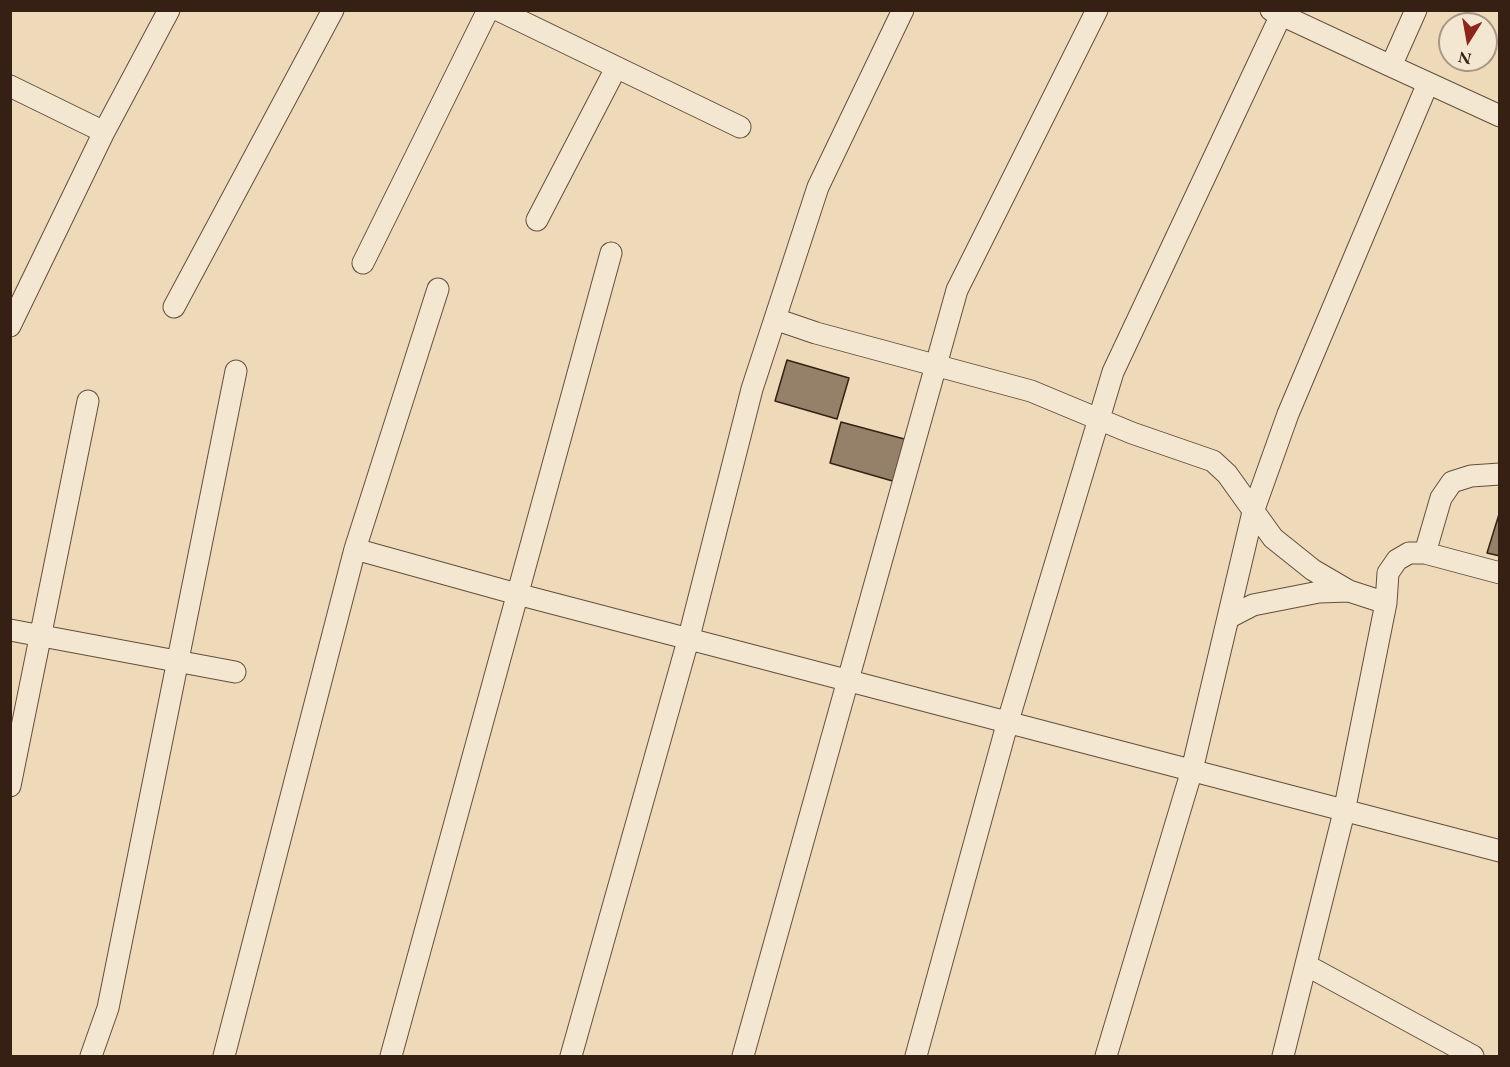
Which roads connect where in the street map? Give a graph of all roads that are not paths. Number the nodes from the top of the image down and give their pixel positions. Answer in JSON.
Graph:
{"nodes":[{"id":1,"x":169,"y":10,"type":"edge"},
{"id":2,"x":333,"y":10,"type":"edge"},
{"id":3,"x":488,"y":10,"type":"edge"},
{"id":4,"x":498,"y":10,"type":"edge"},
{"id":5,"x":903,"y":10,"type":"edge"},
{"id":6,"x":1097,"y":10,"type":"edge"},
{"id":7,"x":1416,"y":10,"type":"edge"},
{"id":8,"x":1276,"y":13,"type":"edge"},
{"id":9,"x":1391,"y":66,"type":"junction"},
{"id":10,"x":616,"y":68,"type":"junction"},
{"id":11,"x":1428,"y":82,"type":"junction"},
{"id":12,"x":10,"y":86,"type":"edge"},
{"id":13,"x":1500,"y":116,"type":"edge"},
{"id":14,"x":740,"y":128,"type":"dead end"},
{"id":15,"x":105,"y":132,"type":"junction"},
{"id":16,"x":537,"y":220,"type":"dead end"},
{"id":17,"x":611,"y":253,"type":"dead end"},
{"id":18,"x":363,"y":263,"type":"dead end"},
{"id":19,"x":438,"y":289,"type":"dead end"},
{"id":20,"x":174,"y":307,"type":"dead end"},
{"id":21,"x":775,"y":319,"type":"junction"},
{"id":22,"x":10,"y":326,"type":"edge"},
{"id":23,"x":936,"y":365,"type":"junction"},
{"id":24,"x":236,"y":371,"type":"dead end"},
{"id":25,"x":88,"y":401,"type":"dead end"},
{"id":26,"x":1099,"y":420,"type":"junction"},
{"id":27,"x":1500,"y":474,"type":"edge"},
{"id":28,"x":1253,"y":512,"type":"junction"},
{"id":29,"x":355,"y":549,"type":"junction"},
{"id":30,"x":1425,"y":553,"type":"junction"},
{"id":31,"x":1500,"y":573,"type":"edge"},
{"id":32,"x":1349,"y":591,"type":"junction"},
{"id":33,"x":517,"y":594,"type":"junction"},
{"id":34,"x":1386,"y":603,"type":"junction"},
{"id":35,"x":1228,"y":618,"type":"junction"},
{"id":36,"x":10,"y":630,"type":"edge"},
{"id":37,"x":40,"y":636,"type":"junction"},
{"id":38,"x":689,"y":637,"type":"junction"},
{"id":39,"x":178,"y":660,"type":"junction"},
{"id":40,"x":235,"y":672,"type":"dead end"},
{"id":41,"x":849,"y":679,"type":"junction"},
{"id":42,"x":1008,"y":721,"type":"junction"},
{"id":43,"x":1192,"y":770,"type":"junction"},
{"id":44,"x":10,"y":786,"type":"edge"},
{"id":45,"x":1344,"y":812,"type":"junction"},
{"id":46,"x":1500,"y":851,"type":"edge"},
{"id":47,"x":1306,"y":966,"type":"junction"},
{"id":48,"x":91,"y":1056,"type":"edge"},
{"id":49,"x":224,"y":1056,"type":"edge"},
{"id":50,"x":392,"y":1056,"type":"edge"},
{"id":51,"x":571,"y":1056,"type":"edge"},
{"id":52,"x":743,"y":1056,"type":"edge"},
{"id":53,"x":916,"y":1056,"type":"edge"},
{"id":54,"x":1106,"y":1056,"type":"edge"},
{"id":55,"x":1283,"y":1056,"type":"edge"},
{"id":56,"x":1473,"y":1056,"type":"edge"}],
"edges":[{"from":1,"to":15,"type":"street"},
{"from":2,"to":20,"type":"street"},
{"from":3,"to":18,"type":"street"},
{"from":4,"to":10,"type":"street"},
{"from":5,"to":21,"type":"street"},
{"from":6,"to":23,"type":"street"},
{"from":7,"to":9,"type":"street"},
{"from":8,"to":9,"type":"street"},
{"from":8,"to":26,"type":"street"},
{"from":9,"to":11,"type":"street"},
{"from":10,"to":14,"type":"street"},
{"from":10,"to":16,"type":"street"},
{"from":11,"to":13,"type":"street"},
{"from":11,"to":28,"type":"street"},
{"from":12,"to":15,"type":"street"},
{"from":15,"to":22,"type":"street"},
{"from":17,"to":33,"type":"street"},
{"from":19,"to":29,"type":"street"},
{"from":21,"to":23,"type":"street"},
{"from":21,"to":38,"type":"street"},
{"from":23,"to":26,"type":"street"},
{"from":23,"to":41,"type":"street"},
{"from":24,"to":39,"type":"street"},
{"from":25,"to":37,"type":"street"},
{"from":26,"to":28,"type":"street"},
{"from":26,"to":42,"type":"street"},
{"from":27,"to":30,"type":"street"},
{"from":28,"to":32,"type":"street"},
{"from":28,"to":35,"type":"street"},
{"from":29,"to":33,"type":"street"},
{"from":29,"to":49,"type":"street"},
{"from":30,"to":31,"type":"street"},
{"from":30,"to":34,"type":"street"},
{"from":32,"to":34,"type":"street"},
{"from":32,"to":35,"type":"street"},
{"from":33,"to":38,"type":"street"},
{"from":33,"to":50,"type":"street"},
{"from":34,"to":45,"type":"street"},
{"from":35,"to":43,"type":"street"},
{"from":36,"to":37,"type":"street"},
{"from":37,"to":39,"type":"street"},
{"from":37,"to":44,"type":"street"},
{"from":38,"to":41,"type":"street"},
{"from":38,"to":51,"type":"street"},
{"from":39,"to":40,"type":"street"},
{"from":39,"to":48,"type":"street"},
{"from":41,"to":42,"type":"street"},
{"from":41,"to":52,"type":"street"},
{"from":42,"to":43,"type":"street"},
{"from":42,"to":53,"type":"street"},
{"from":43,"to":45,"type":"street"},
{"from":43,"to":54,"type":"street"},
{"from":45,"to":46,"type":"street"},
{"from":45,"to":47,"type":"street"},
{"from":47,"to":55,"type":"street"},
{"from":47,"to":56,"type":"street"}]}
